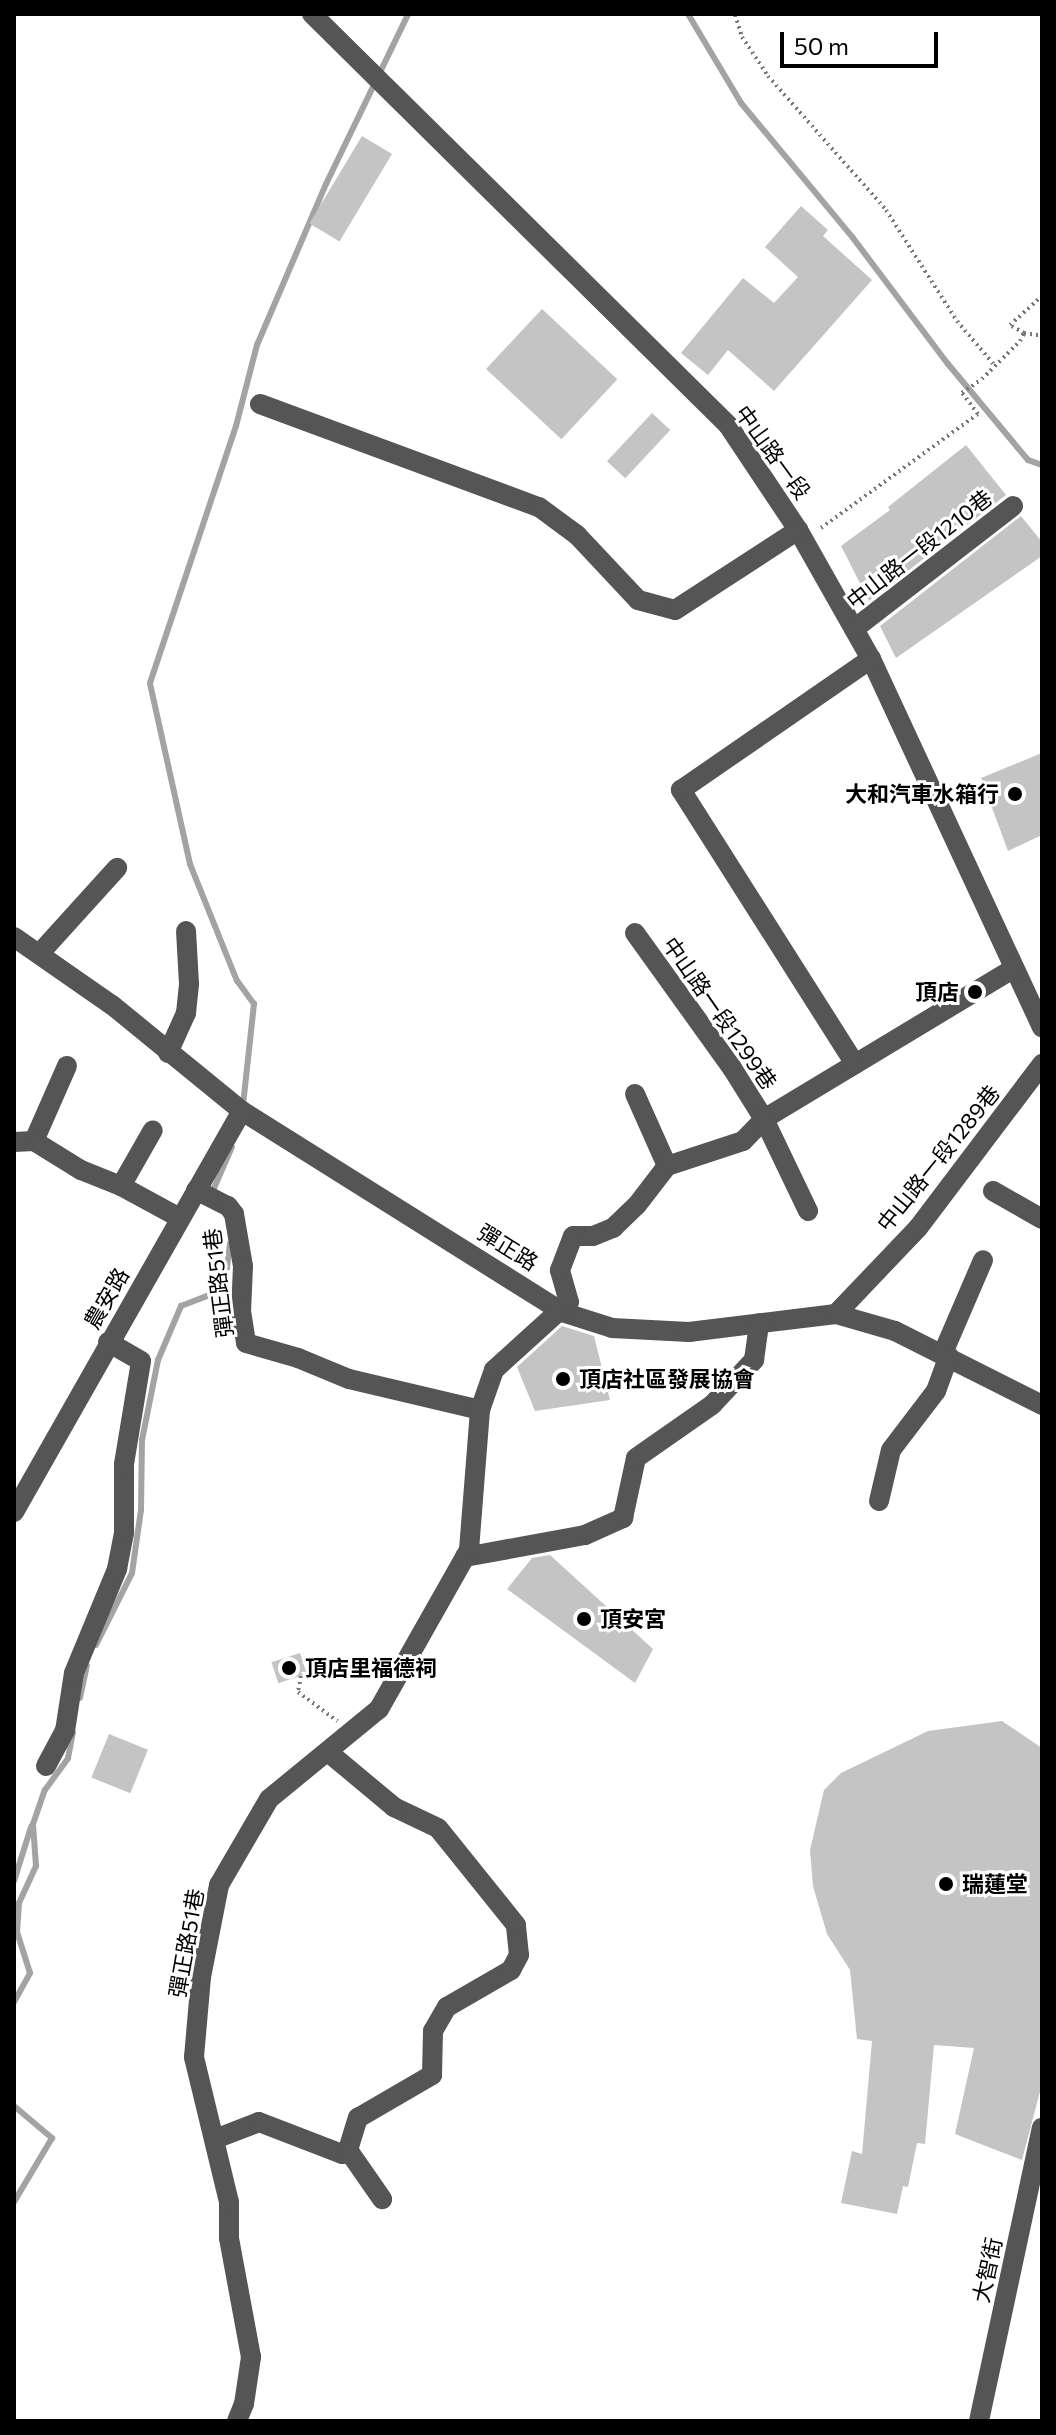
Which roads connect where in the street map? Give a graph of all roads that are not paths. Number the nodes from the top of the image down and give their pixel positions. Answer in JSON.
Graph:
{"nodes":[{"id":1,"x":312,"y":14,"type":"edge"},
{"id":2,"x":260,"y":404,"type":"dead end"},
{"id":3,"x":1013,"y":506,"type":"dead end"},
{"id":4,"x":801,"y":535,"type":"junction"},
{"id":5,"x":854,"y":629,"type":"junction"},
{"id":6,"x":871,"y":659,"type":"junction"},
{"id":7,"x":117,"y":868,"type":"dead end"},
{"id":8,"x":186,"y":931,"type":"dead end"},
{"id":9,"x":635,"y":933,"type":"dead end"},
{"id":10,"x":15,"y":939,"type":"edge"},
{"id":11,"x":40,"y":953,"type":"junction"},
{"id":12,"x":1013,"y":969,"type":"junction"},
{"id":13,"x":1042,"y":1027,"type":"edge"},
{"id":14,"x":168,"y":1053,"type":"junction"},
{"id":15,"x":855,"y":1064,"type":"junction"},
{"id":16,"x":1042,"y":1064,"type":"edge"},
{"id":17,"x":67,"y":1066,"type":"dead end"},
{"id":18,"x":635,"y":1094,"type":"dead end"},
{"id":19,"x":242,"y":1111,"type":"junction"},
{"id":20,"x":764,"y":1119,"type":"junction"},
{"id":21,"x":153,"y":1130,"type":"dead end"},
{"id":22,"x":24,"y":1142,"type":"edge"},
{"id":23,"x":667,"y":1166,"type":"junction"},
{"id":24,"x":121,"y":1186,"type":"junction"},
{"id":25,"x":196,"y":1190,"type":"junction"},
{"id":26,"x":993,"y":1191,"type":"dead end"},
{"id":27,"x":808,"y":1211,"type":"dead end"},
{"id":28,"x":180,"y":1218,"type":"junction"},
{"id":29,"x":1042,"y":1219,"type":"edge"},
{"id":30,"x":983,"y":1260,"type":"dead end"},
{"id":31,"x":562,"y":1312,"type":"junction"},
{"id":32,"x":836,"y":1314,"type":"junction"},
{"id":33,"x":759,"y":1323,"type":"junction"},
{"id":34,"x":108,"y":1342,"type":"junction"},
{"id":35,"x":946,"y":1355,"type":"junction"},
{"id":36,"x":1042,"y":1405,"type":"edge"},
{"id":37,"x":480,"y":1410,"type":"junction"},
{"id":38,"x":879,"y":1501,"type":"dead end"},
{"id":39,"x":14,"y":1512,"type":"edge"},
{"id":40,"x":465,"y":1557,"type":"junction"},
{"id":41,"x":328,"y":1752,"type":"junction"},
{"id":42,"x":46,"y":1766,"type":"dead end"},
{"id":43,"x":1042,"y":2128,"type":"edge"},
{"id":44,"x":215,"y":2139,"type":"junction"},
{"id":45,"x":348,"y":2150,"type":"junction"},
{"id":46,"x":382,"y":2199,"type":"dead end"},
{"id":47,"x":237,"y":2421,"type":"edge"},
{"id":48,"x":979,"y":2421,"type":"edge"}],
"edges":[{"from":1,"to":4,"type":"street","name":"中山路一段"},
{"from":2,"to":4,"type":"street"},
{"from":3,"to":5,"type":"street","name":"中山路一段1210巷"},
{"from":4,"to":5,"type":"street","name":"中山路一段"},
{"from":5,"to":6,"type":"street","name":"中山路一段"},
{"from":6,"to":12,"type":"street","name":"中山路一段"},
{"from":6,"to":15,"type":"street"},
{"from":7,"to":11,"type":"street"},
{"from":8,"to":14,"type":"street"},
{"from":9,"to":20,"type":"street","name":"中山路一段1299巷"},
{"from":10,"to":11,"type":"street","name":"彈正路"},
{"from":11,"to":14,"type":"street","name":"彈正路"},
{"from":12,"to":13,"type":"street","name":"中山路一段"},
{"from":12,"to":15,"type":"street","name":"中山路一段1299巷"},
{"from":14,"to":19,"type":"street","name":"彈正路"},
{"from":15,"to":20,"type":"street","name":"中山路一段1299巷"},
{"from":16,"to":32,"type":"street","name":"中山路一段1289巷"},
{"from":17,"to":22,"type":"street"},
{"from":18,"to":23,"type":"street"},
{"from":19,"to":25,"type":"street","name":"農安路"},
{"from":19,"to":31,"type":"street","name":"彈正路"},
{"from":20,"to":23,"type":"street"},
{"from":20,"to":27,"type":"street"},
{"from":21,"to":24,"type":"street"},
{"from":22,"to":24,"type":"street"},
{"from":23,"to":31,"type":"street"},
{"from":24,"to":28,"type":"street"},
{"from":25,"to":28,"type":"street","name":"農安路"},
{"from":25,"to":37,"type":"street","name":"彈正路51巷"},
{"from":26,"to":29,"type":"street"},
{"from":28,"to":34,"type":"street","name":"農安路"},
{"from":30,"to":35,"type":"street"},
{"from":31,"to":33,"type":"street","name":"彈正路"},
{"from":31,"to":37,"type":"street","name":"彈正路51巷"},
{"from":32,"to":33,"type":"street","name":"彈正路"},
{"from":32,"to":35,"type":"street","name":"彈正路"},
{"from":33,"to":40,"type":"street"},
{"from":34,"to":39,"type":"street","name":"農安路"},
{"from":34,"to":42,"type":"street"},
{"from":35,"to":36,"type":"street","name":"彈正路"},
{"from":35,"to":38,"type":"street"},
{"from":37,"to":40,"type":"street","name":"彈正路51巷"},
{"from":40,"to":41,"type":"street","name":"彈正路51巷"},
{"from":41,"to":44,"type":"street","name":"彈正路51巷"},
{"from":41,"to":45,"type":"street"},
{"from":43,"to":48,"type":"street","name":"大智街"},
{"from":44,"to":45,"type":"street"},
{"from":44,"to":47,"type":"street","name":"彈正路51巷"},
{"from":45,"to":46,"type":"street"}]}
